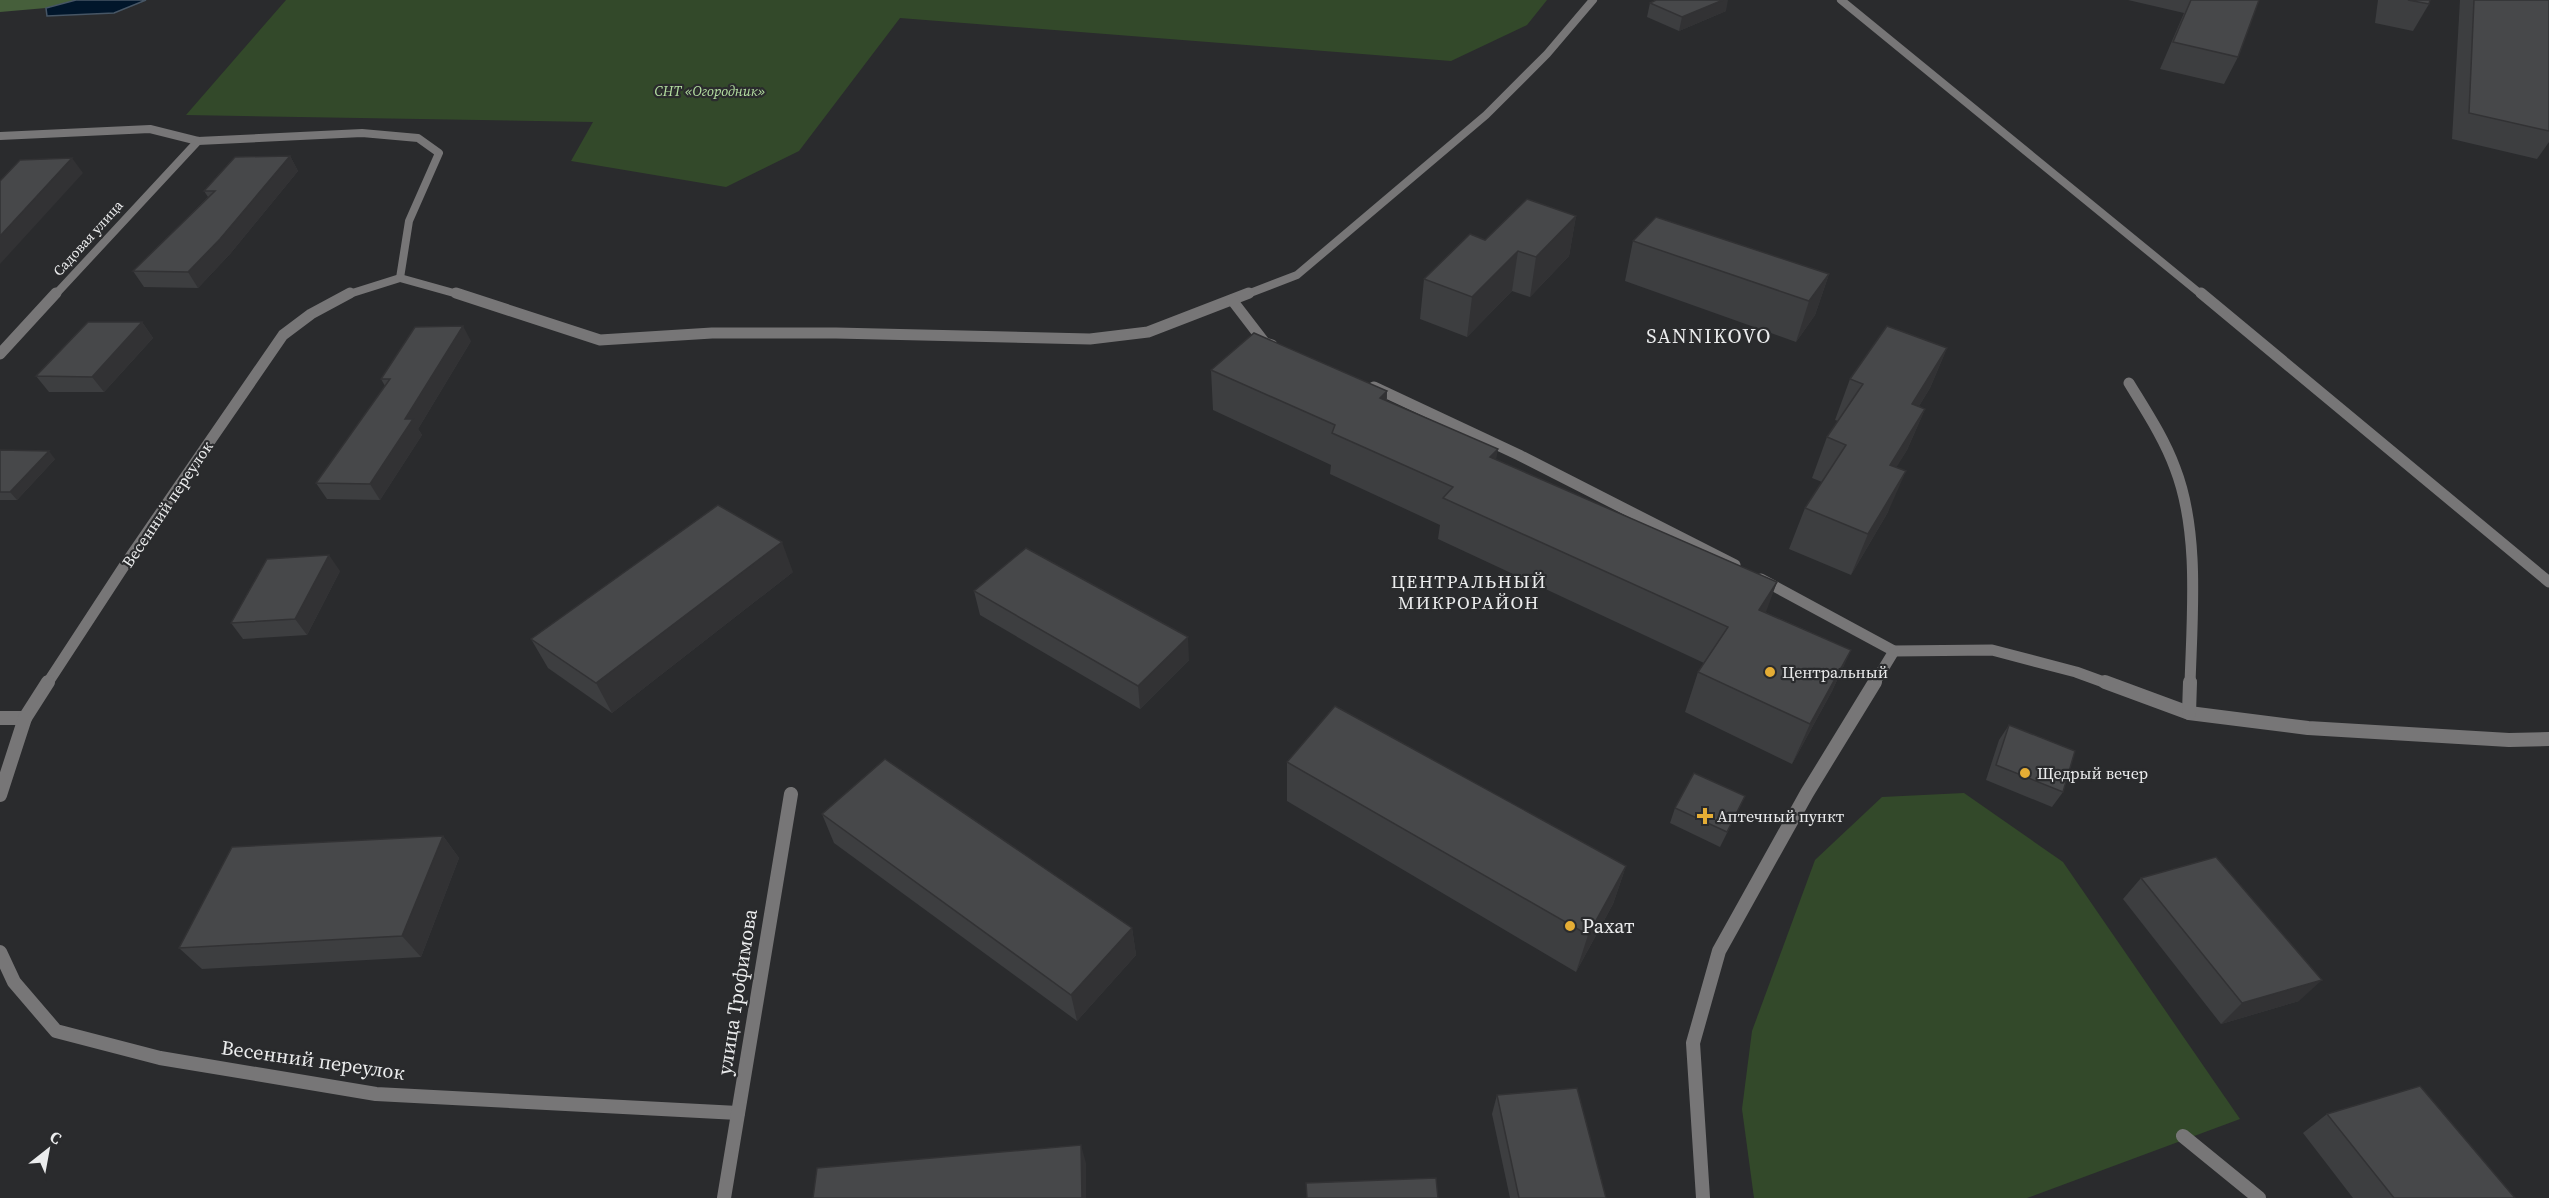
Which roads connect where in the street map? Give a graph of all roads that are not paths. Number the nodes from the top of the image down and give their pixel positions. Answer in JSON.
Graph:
{"nodes":[{"id":1,"x":1593,"y":0,"type":"edge"},
{"id":2,"x":1840,"y":0,"type":"edge"},
{"id":3,"x":0,"y":136,"type":"edge"},
{"id":4,"x":198,"y":141,"type":"junction"},
{"id":5,"x":400,"y":278,"type":"junction"},
{"id":6,"x":1232,"y":300,"type":"junction"},
{"id":7,"x":1287,"y":351,"type":"edge"},
{"id":8,"x":0,"y":354,"type":"edge"},
{"id":9,"x":1364,"y":382,"type":"edge"},
{"id":10,"x":2129,"y":383,"type":"dead end"},
{"id":11,"x":2549,"y":582,"type":"edge"},
{"id":12,"x":1894,"y":651,"type":"junction"},
{"id":13,"x":2189,"y":713,"type":"junction"},
{"id":14,"x":0,"y":718,"type":"edge"},
{"id":15,"x":25,"y":718,"type":"junction"},
{"id":16,"x":2549,"y":739,"type":"edge"},
{"id":17,"x":791,"y":794,"type":"dead end"},
{"id":18,"x":0,"y":795,"type":"edge"},
{"id":19,"x":0,"y":952,"type":"edge"},
{"id":20,"x":738,"y":1113,"type":"junction"},
{"id":21,"x":2183,"y":1136,"type":"dead end"},
{"id":22,"x":724,"y":1198,"type":"edge"},
{"id":23,"x":1703,"y":1198,"type":"edge"},
{"id":24,"x":2259,"y":1198,"type":"edge"}],
"edges":[{"from":1,"to":6,"type":"street"},
{"from":2,"to":11,"type":"street"},
{"from":3,"to":4,"type":"street"},
{"from":4,"to":5,"type":"street"},
{"from":4,"to":8,"type":"street","name":"Садовая улица"},
{"from":5,"to":6,"type":"street"},
{"from":5,"to":15,"type":"street","name":"Весенний переулок"},
{"from":6,"to":7,"type":"street"},
{"from":9,"to":12,"type":"street"},
{"from":10,"to":13,"type":"street"},
{"from":12,"to":13,"type":"street"},
{"from":12,"to":23,"type":"street"},
{"from":13,"to":16,"type":"street"},
{"from":14,"to":15,"type":"street"},
{"from":15,"to":18,"type":"street","name":"Весенний переулок"},
{"from":17,"to":20,"type":"street","name":"улица Трофимова"},
{"from":19,"to":20,"type":"street","name":"Весенний переулок"},
{"from":20,"to":22,"type":"street","name":"улица Трофимова"},
{"from":21,"to":24,"type":"street"}]}
